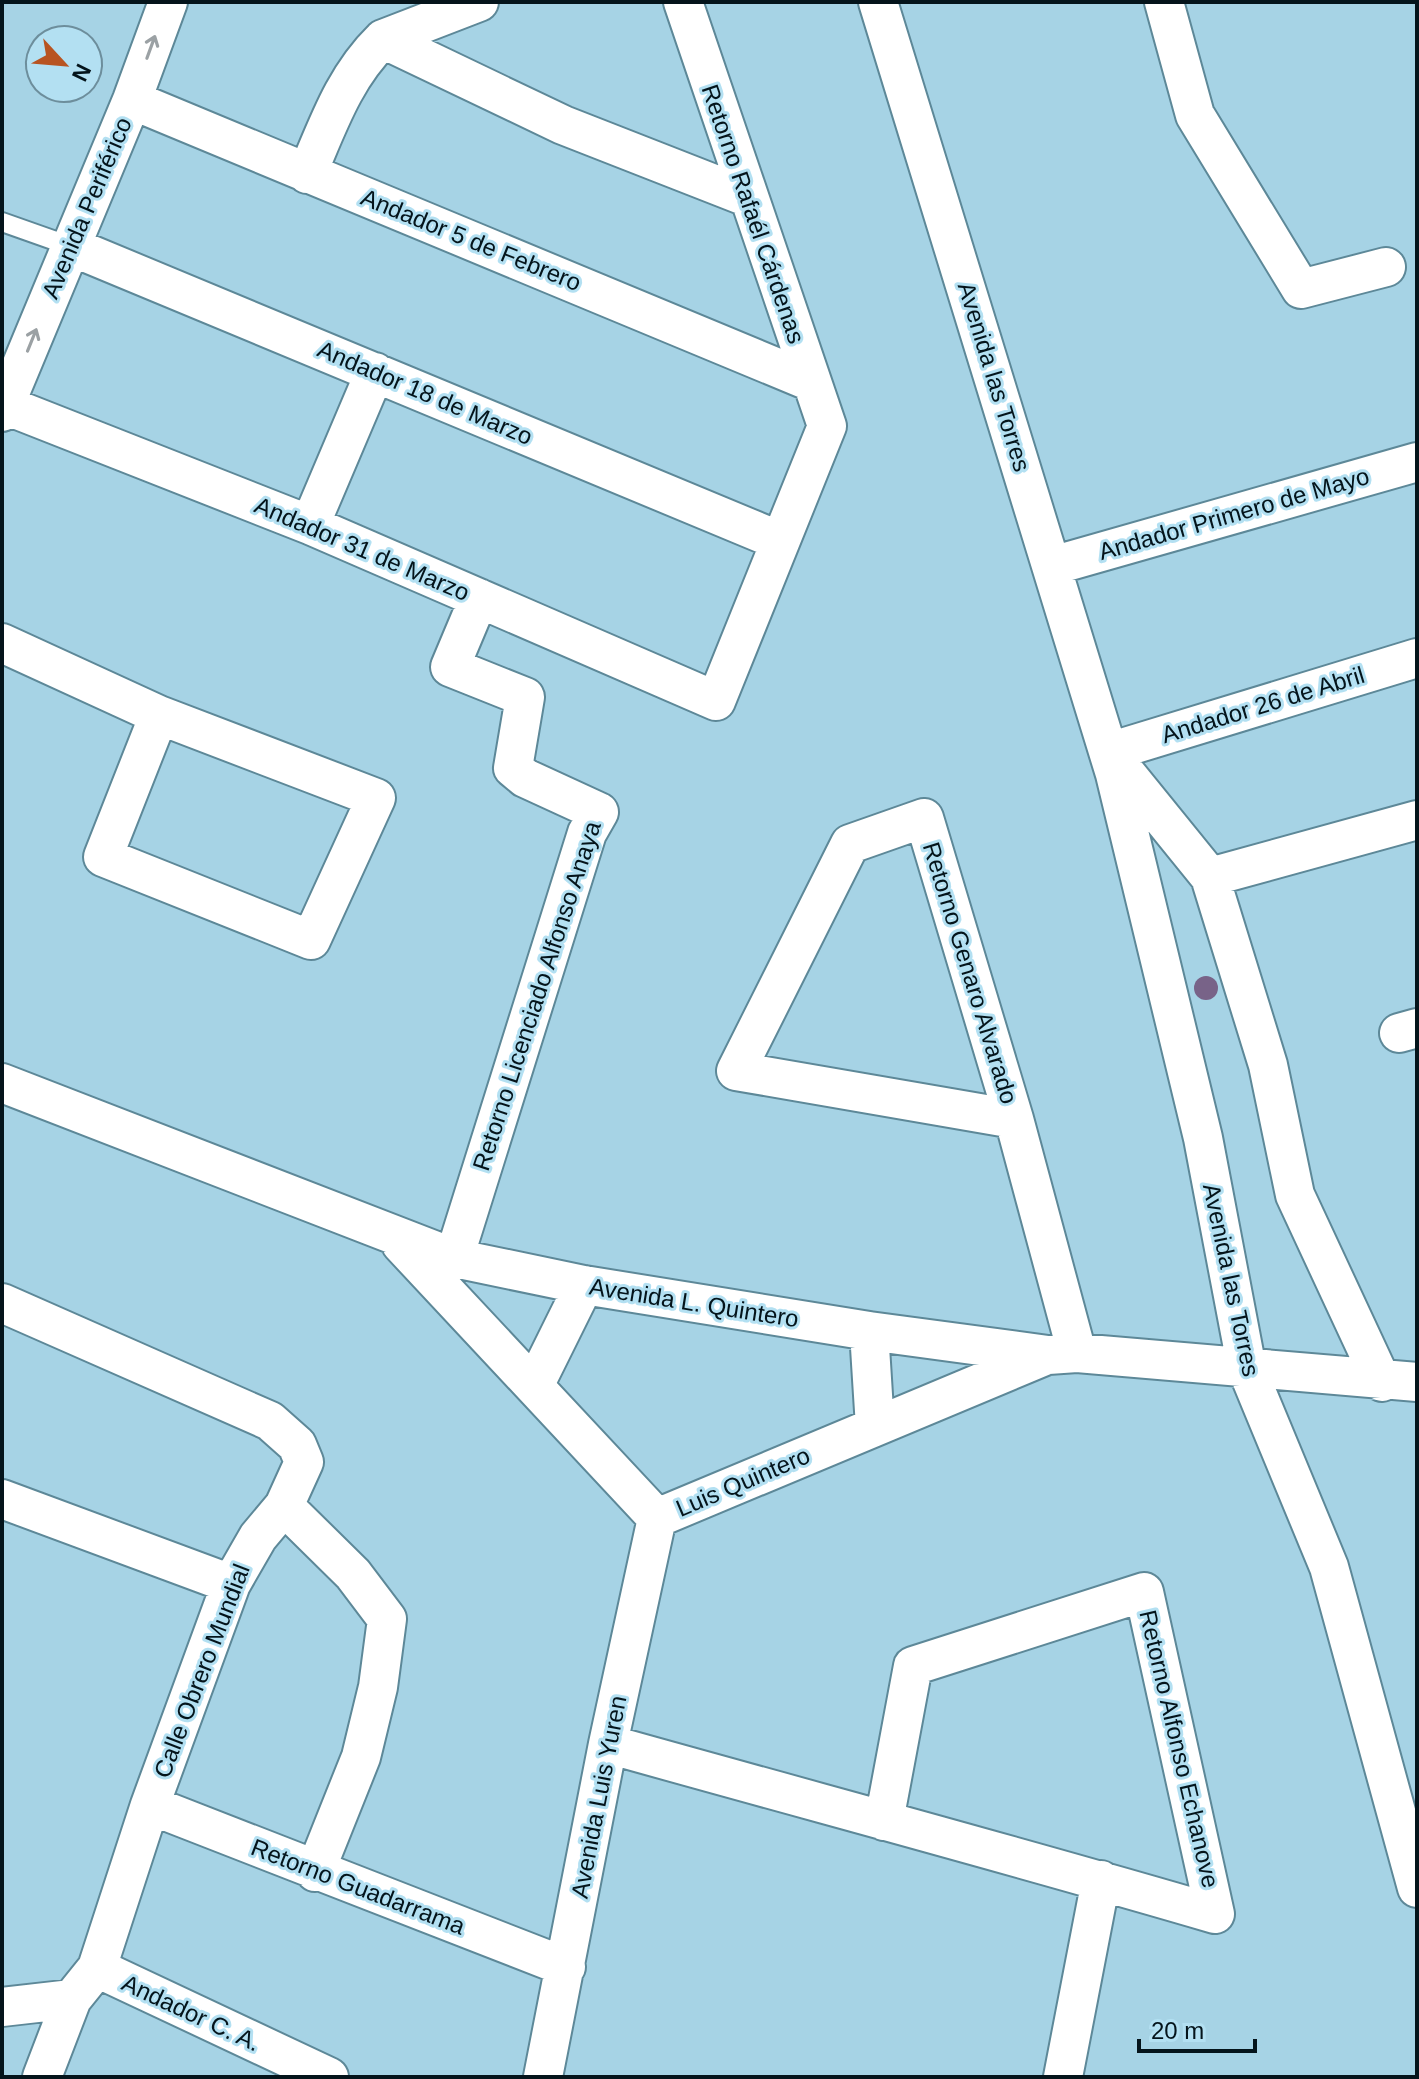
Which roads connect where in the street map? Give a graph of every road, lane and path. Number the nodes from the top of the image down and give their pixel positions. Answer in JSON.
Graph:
{"nodes":[{"id":1,"x":168,"y":2,"type":"edge"},
{"id":2,"x":479,"y":2,"type":"edge"},
{"id":3,"x":683,"y":2,"type":"edge"},
{"id":4,"x":878,"y":2,"type":"edge"},
{"id":5,"x":1164,"y":2,"type":"edge"},
{"id":6,"x":383,"y":39,"type":"junction"},
{"id":7,"x":132,"y":100,"type":"junction"},
{"id":8,"x":307,"y":174,"type":"junction"},
{"id":9,"x":747,"y":197,"type":"junction"},
{"id":10,"x":2,"y":222,"type":"edge"},
{"id":11,"x":70,"y":246,"type":"junction"},
{"id":12,"x":1386,"y":267,"type":"dead end"},
{"id":13,"x":375,"y":372,"type":"junction"},
{"id":14,"x":809,"y":381,"type":"junction"},
{"id":15,"x":3,"y":409,"type":"edge"},
{"id":16,"x":1417,"y":462,"type":"edge"},
{"id":17,"x":310,"y":525,"type":"junction"},
{"id":18,"x":780,"y":541,"type":"junction"},
{"id":19,"x":1052,"y":566,"type":"junction"},
{"id":20,"x":479,"y":598,"type":"junction"},
{"id":21,"x":2,"y":643,"type":"edge"},
{"id":22,"x":1417,"y":658,"type":"edge"},
{"id":23,"x":159,"y":715,"type":"junction"},
{"id":24,"x":1109,"y":752,"type":"junction"},
{"id":25,"x":1417,"y":820,"type":"edge"},
{"id":26,"x":1210,"y":877,"type":"junction"},
{"id":27,"x":2,"y":1083,"type":"edge"},
{"id":28,"x":1014,"y":1119,"type":"junction"},
{"id":29,"x":396,"y":1239,"type":"junction"},
{"id":30,"x":454,"y":1258,"type":"junction"},
{"id":31,"x":584,"y":1285,"type":"junction"},
{"id":32,"x":2,"y":1303,"type":"edge"},
{"id":33,"x":869,"y":1331,"type":"junction"},
{"id":34,"x":1063,"y":1354,"type":"junction"},
{"id":35,"x":1247,"y":1369,"type":"junction"},
{"id":36,"x":1400,"y":1382,"type":"edge"},
{"id":37,"x":534,"y":1386,"type":"junction"},
{"id":38,"x":875,"y":1427,"type":"junction"},
{"id":39,"x":2,"y":1499,"type":"edge"},
{"id":40,"x":284,"y":1506,"type":"junction"},
{"id":41,"x":657,"y":1518,"type":"junction"},
{"id":42,"x":231,"y":1584,"type":"junction"},
{"id":43,"x":608,"y":1744,"type":"junction"},
{"id":44,"x":150,"y":1805,"type":"junction"},
{"id":45,"x":884,"y":1821,"type":"junction"},
{"id":46,"x":315,"y":1872,"type":"junction"},
{"id":47,"x":1101,"y":1880,"type":"junction"},
{"id":48,"x":1417,"y":1888,"type":"edge"},
{"id":49,"x":566,"y":1967,"type":"junction"},
{"id":50,"x":97,"y":1968,"type":"junction"},
{"id":51,"x":72,"y":1999,"type":"junction"},
{"id":52,"x":2,"y":2007,"type":"edge"},
{"id":53,"x":42,"y":2077,"type":"edge"},
{"id":54,"x":329,"y":2077,"type":"edge"},
{"id":55,"x":543,"y":2077,"type":"edge"},
{"id":56,"x":1063,"y":2077,"type":"edge"}],
"edges":[{"from":7,"to":1,"type":"street","name":"Avenida Periférico","one_way":true},
{"from":2,"to":6,"type":"street"},
{"from":3,"to":9,"type":"street","name":"Retorno Rafaél Cárdenas"},
{"from":4,"to":19,"type":"street","name":"Avenida las Torres"},
{"from":5,"to":12,"type":"street"},
{"from":6,"to":8,"type":"street"},
{"from":6,"to":9,"type":"street"},
{"from":7,"to":8,"type":"street","name":"Andador 5 de Febrero"},
{"from":7,"to":11,"type":"street","name":"Avenida Periférico"},
{"from":8,"to":14,"type":"street","name":"Andador 5 de Febrero"},
{"from":9,"to":14,"type":"street","name":"Retorno Rafaél Cárdenas"},
{"from":10,"to":11,"type":"lane"},
{"from":11,"to":13,"type":"street","name":"Andador 18 de Marzo"},
{"from":15,"to":11,"type":"street","name":"Avenida Periférico","one_way":true},
{"from":13,"to":17,"type":"street"},
{"from":13,"to":18,"type":"street","name":"Andador 18 de Marzo"},
{"from":14,"to":18,"type":"street","name":"Retorno Rafaél Cárdenas"},
{"from":15,"to":17,"type":"street","name":"Andador 31 de Marzo"},
{"from":16,"to":19,"type":"street","name":"Andador Primero de Mayo"},
{"from":17,"to":20,"type":"street","name":"Andador 31 de Marzo"},
{"from":18,"to":20,"type":"street","name":"Andador 31 de Marzo"},
{"from":19,"to":24,"type":"street","name":"Avenida las Torres"},
{"from":20,"to":30,"type":"street","name":"Retorno Licenciado Alfonso Anaya"},
{"from":21,"to":23,"type":"street"},
{"from":22,"to":24,"type":"street","name":"Andador 26 de Abril"},
{"from":23,"to":23,"type":"street"},
{"from":24,"to":26,"type":"street","name":"Avenida las Torres"},
{"from":24,"to":35,"type":"street","name":"Avenida las Torres"},
{"from":25,"to":26,"type":"street"},
{"from":26,"to":36,"type":"street","name":"Avenida las Torres"},
{"from":27,"to":29,"type":"street","name":"Avenida L. Quintero"},
{"from":28,"to":28,"type":"street","name":"Retorno Genaro Alvarado"},
{"from":28,"to":34,"type":"street","name":"Retorno Genaro Alvarado"},
{"from":29,"to":30,"type":"street","name":"Avenida L. Quintero"},
{"from":29,"to":37,"type":"street","name":"Luis Quintero"},
{"from":30,"to":31,"type":"street","name":"Avenida L. Quintero"},
{"from":31,"to":33,"type":"street","name":"Avenida L. Quintero"},
{"from":31,"to":37,"type":"street"},
{"from":32,"to":40,"type":"street","name":"Calle Obrero Mundial"},
{"from":33,"to":34,"type":"street","name":"Avenida L. Quintero"},
{"from":33,"to":38,"type":"street"},
{"from":34,"to":35,"type":"street","name":"Avenida L. Quintero"},
{"from":34,"to":38,"type":"street","name":"Luis Quintero"},
{"from":35,"to":36,"type":"street","name":"Avenida L. Quintero"},
{"from":35,"to":48,"type":"street","name":"Avenida las Torres"},
{"from":37,"to":41,"type":"street","name":"Luis Quintero"},
{"from":38,"to":41,"type":"street","name":"Luis Quintero"},
{"from":39,"to":42,"type":"street"},
{"from":40,"to":42,"type":"street","name":"Calle Obrero Mundial"},
{"from":40,"to":46,"type":"street"},
{"from":41,"to":43,"type":"street","name":"Avenida Luis Yuren"},
{"from":42,"to":44,"type":"street","name":"Calle Obrero Mundial"},
{"from":43,"to":45,"type":"street","name":"Retorno Alfonso Echanove"},
{"from":43,"to":49,"type":"street","name":"Avenida Luis Yuren"},
{"from":44,"to":46,"type":"street","name":"Retorno Guadarrama"},
{"from":44,"to":50,"type":"street","name":"Calle Obrero Mundial"},
{"from":45,"to":47,"type":"street","name":"Retorno Alfonso Echanove"},
{"from":45,"to":47,"type":"street","name":"Retorno Alfonso Echanove"},
{"from":46,"to":49,"type":"street","name":"Retorno Guadarrama"},
{"from":47,"to":56,"type":"street"},
{"from":49,"to":55,"type":"street","name":"Avenida Luis Yuren"},
{"from":50,"to":51,"type":"street","name":"Calle Obrero Mundial"},
{"from":50,"to":54,"type":"street","name":"Andador C. A."},
{"from":51,"to":52,"type":"street"},
{"from":51,"to":53,"type":"street","name":"Calle Obrero Mundial"}]}
